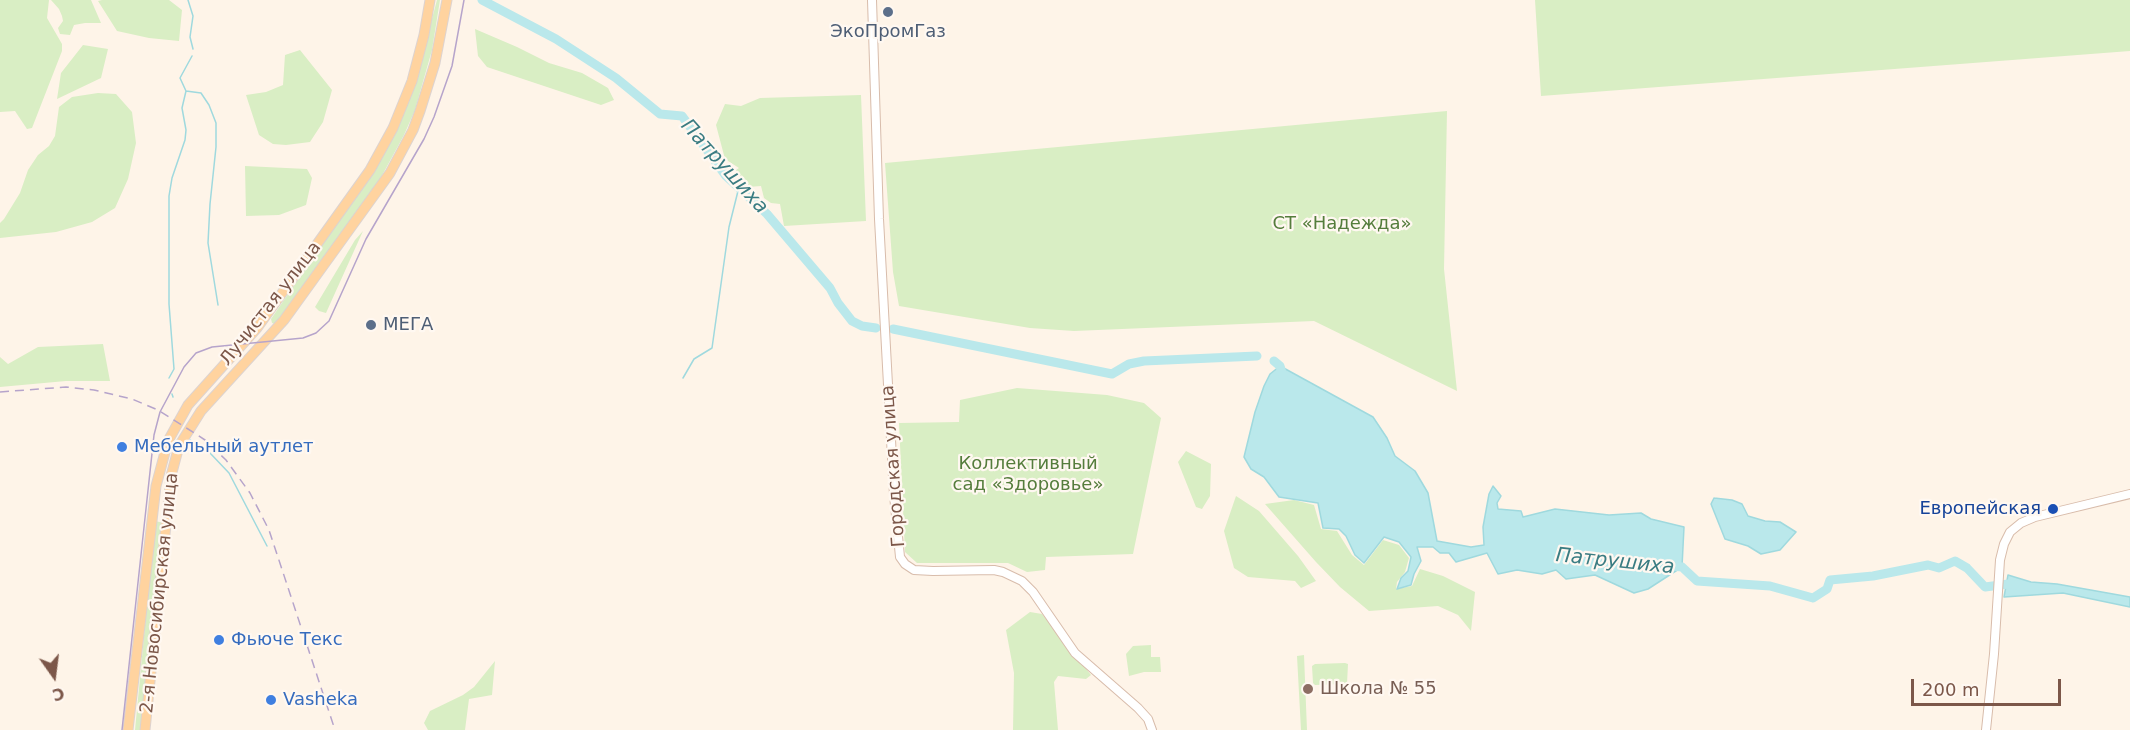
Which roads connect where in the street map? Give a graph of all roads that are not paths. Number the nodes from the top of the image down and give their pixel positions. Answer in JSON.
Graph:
{"nodes":[{"id":1,"x":430,"y":0,"type":"edge"},
{"id":2,"x":447,"y":0,"type":"edge"},
{"id":3,"x":872,"y":0,"type":"edge"},
{"id":4,"x":288,"y":286,"type":"junction"},
{"id":5,"x":281,"y":324,"type":"junction"},
{"id":6,"x":2130,"y":494,"type":"edge"},
{"id":7,"x":129,"y":730,"type":"edge"},
{"id":8,"x":145,"y":730,"type":"edge"},
{"id":9,"x":1152,"y":730,"type":"edge"},
{"id":10,"x":1986,"y":730,"type":"edge"}],
"edges":[{"from":1,"to":4,"type":"main road","name":"Лучистая улица"},
{"from":2,"to":5,"type":"main road","name":"2-я Новосибирская улица"},
{"from":3,"to":9,"type":"street","name":"Городская улица"},
{"from":4,"to":5,"type":"main road"},
{"from":4,"to":7,"type":"main road","name":"Лучистая улица"},
{"from":5,"to":8,"type":"main road","name":"2-я Новосибирская улица"},
{"from":6,"to":10,"type":"street"}]}
